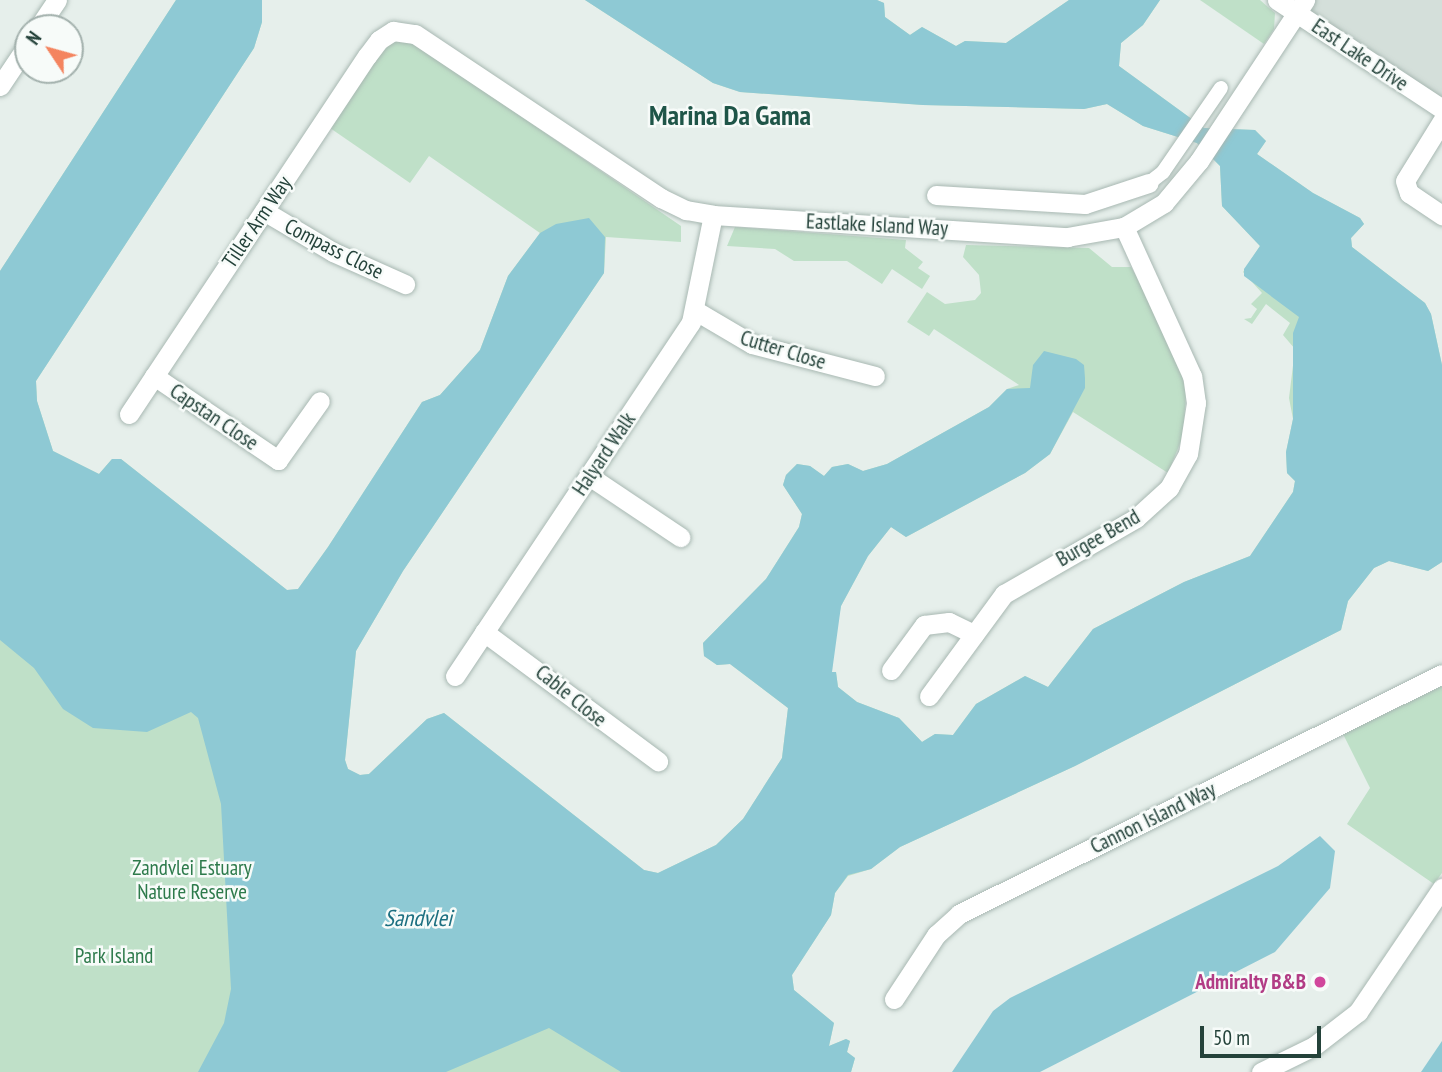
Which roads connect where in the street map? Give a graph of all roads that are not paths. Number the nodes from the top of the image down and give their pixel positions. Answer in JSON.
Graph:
{"nodes":[{"id":1,"x":1278,"y":0,"type":"edge"},
{"id":2,"x":1301,"y":6,"type":"edge"},
{"id":3,"x":388,"y":33,"type":"joint"},
{"id":4,"x":14,"y":65,"type":"edge"},
{"id":5,"x":0,"y":86,"type":"edge"},
{"id":6,"x":1221,"y":88,"type":"dead end"},
{"id":7,"x":1442,"y":109,"type":"edge"},
{"id":8,"x":1442,"y":121,"type":"edge"},
{"id":9,"x":1149,"y":183,"type":"joint"},
{"id":10,"x":936,"y":195,"type":"dead end"},
{"id":11,"x":1085,"y":204,"type":"junction"},
{"id":12,"x":264,"y":211,"type":"junction"},
{"id":13,"x":713,"y":215,"type":"junction"},
{"id":14,"x":1442,"y":215,"type":"edge"},
{"id":15,"x":1124,"y":227,"type":"junction"},
{"id":16,"x":1090,"y":235,"type":"junction"},
{"id":17,"x":405,"y":285,"type":"dead end"},
{"id":18,"x":696,"y":311,"type":"junction"},
{"id":19,"x":154,"y":376,"type":"junction"},
{"id":20,"x":875,"y":376,"type":"dead end"},
{"id":21,"x":320,"y":401,"type":"dead end"},
{"id":22,"x":128,"y":414,"type":"dead end"},
{"id":23,"x":589,"y":476,"type":"junction"},
{"id":24,"x":680,"y":537,"type":"dead end"},
{"id":25,"x":484,"y":632,"type":"junction"},
{"id":26,"x":974,"y":634,"type":"junction"},
{"id":27,"x":891,"y":670,"type":"dead end"},
{"id":28,"x":1442,"y":674,"type":"edge"},
{"id":29,"x":454,"y":676,"type":"dead end"},
{"id":30,"x":929,"y":696,"type":"dead end"},
{"id":31,"x":658,"y":761,"type":"dead end"},
{"id":32,"x":1442,"y":888,"type":"edge"},
{"id":33,"x":894,"y":999,"type":"dead end"},
{"id":34,"x":1261,"y":1072,"type":"edge"}],
"edges":[{"from":1,"to":2,"type":"street","name":"East Lake Drive"},
{"from":2,"to":7,"type":"street","name":"East Lake Drive"},
{"from":2,"to":15,"type":"street","name":"Eastlake Island Way"},
{"from":3,"to":12,"type":"street","name":"Tiller Arm Way"},
{"from":3,"to":13,"type":"street","name":"Eastlake Island Way"},
{"from":4,"to":5,"type":"street"},
{"from":6,"to":9,"type":"street"},
{"from":8,"to":14,"type":"street"},
{"from":9,"to":11,"type":"street"},
{"from":10,"to":11,"type":"street"},
{"from":11,"to":16,"type":"street"},
{"from":12,"to":17,"type":"street","name":"Compass Close"},
{"from":12,"to":19,"type":"street","name":"Tiller Arm Way"},
{"from":13,"to":16,"type":"street","name":"Eastlake Island Way"},
{"from":13,"to":18,"type":"street","name":"Halyard Walk"},
{"from":15,"to":16,"type":"street","name":"Eastlake Island Way"},
{"from":15,"to":26,"type":"street","name":"Burgee Bend"},
{"from":18,"to":20,"type":"street","name":"Cutter Close"},
{"from":18,"to":23,"type":"street","name":"Halyard Walk"},
{"from":19,"to":21,"type":"street","name":"Capstan Close"},
{"from":19,"to":22,"type":"street","name":"Tiller Arm Way"},
{"from":23,"to":24,"type":"street"},
{"from":23,"to":25,"type":"street","name":"Halyard Walk"},
{"from":25,"to":29,"type":"street","name":"Halyard Walk"},
{"from":25,"to":31,"type":"street","name":"Cable Close"},
{"from":26,"to":27,"type":"street"},
{"from":26,"to":30,"type":"street","name":"Burgee Bend"},
{"from":28,"to":33,"type":"street","name":"Cannon Island Way"},
{"from":32,"to":34,"type":"street"}]}
